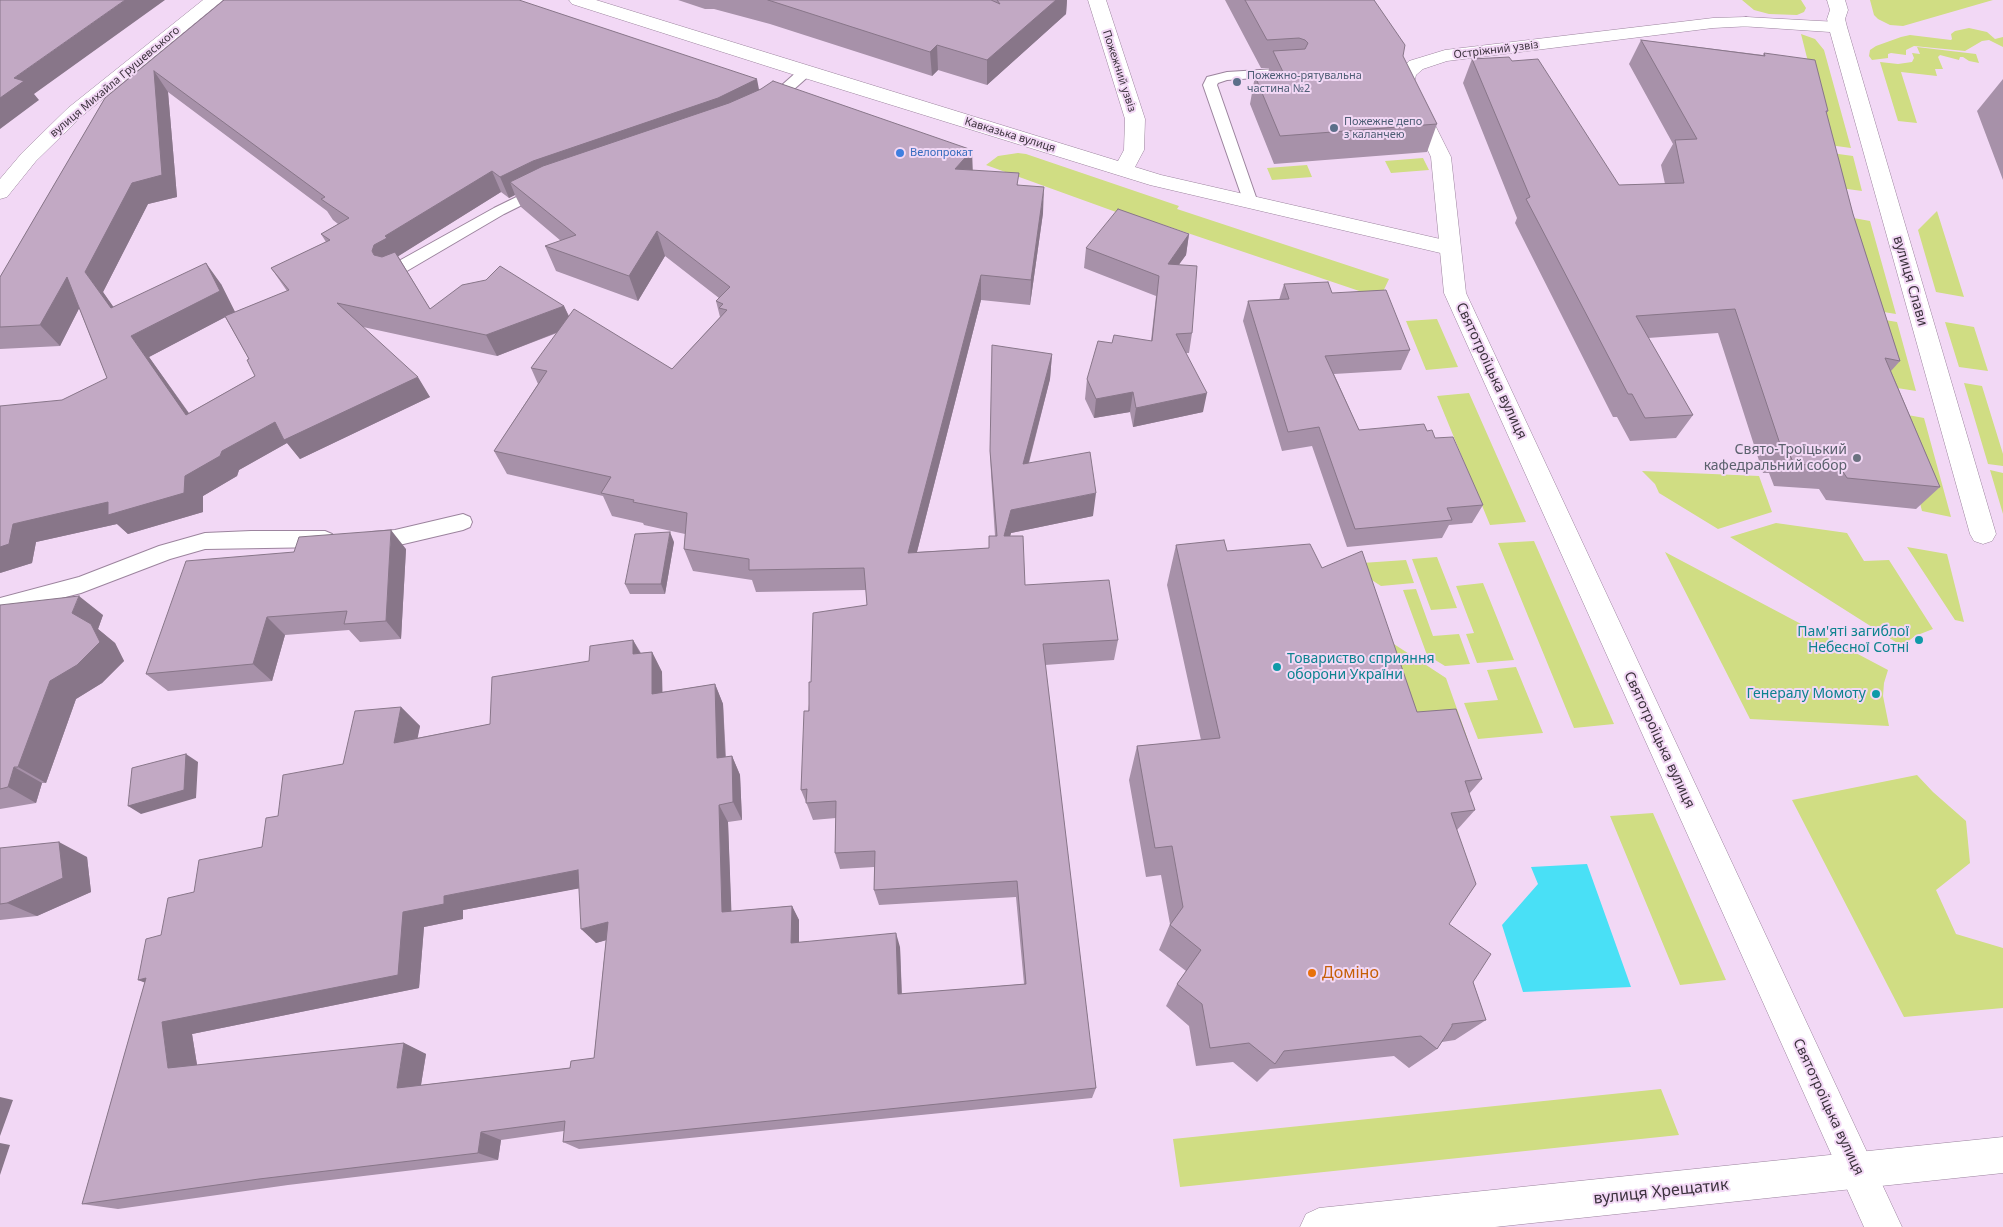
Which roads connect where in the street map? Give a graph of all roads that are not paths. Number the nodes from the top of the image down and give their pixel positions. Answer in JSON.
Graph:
{"nodes":[{"id":1,"x":214,"y":0,"type":"edge"},
{"id":2,"x":578,"y":0,"type":"edge"},
{"id":3,"x":1097,"y":0,"type":"edge"},
{"id":4,"x":1836,"y":0,"type":"edge"},
{"id":5,"x":1838,"y":27,"type":"junction"},
{"id":6,"x":805,"y":72,"type":"junction"},
{"id":7,"x":1293,"y":72,"type":"edge"},
{"id":8,"x":760,"y":110,"type":"edge"},
{"id":9,"x":1123,"y":170,"type":"junction"},
{"id":10,"x":552,"y":185,"type":"edge"},
{"id":11,"x":0,"y":192,"type":"edge"},
{"id":12,"x":1249,"y":200,"type":"junction"},
{"id":13,"x":1449,"y":248,"type":"junction"},
{"id":14,"x":394,"y":271,"type":"edge"},
{"id":15,"x":463,"y":522,"type":"dead end"},
{"id":16,"x":1983,"y":534,"type":"dead end"},
{"id":17,"x":0,"y":606,"type":"edge"},
{"id":18,"x":2003,"y":1155,"type":"edge"},
{"id":19,"x":1858,"y":1170,"type":"junction"},
{"id":20,"x":1319,"y":1227,"type":"edge"},
{"id":21,"x":1883,"y":1227,"type":"edge"}],
"edges":[{"from":1,"to":11,"type":"street","name":"вулиця Михайла Грушевського"},
{"from":2,"to":6,"type":"street","name":"Кавказька вулиця"},
{"from":3,"to":9,"type":"street","name":"Пожежний узвіз"},
{"from":4,"to":5,"type":"street","name":"вулиця Слави"},
{"from":5,"to":13,"type":"street","name":"Остріжний узвіз"},
{"from":5,"to":16,"type":"street","name":"вулиця Слави"},
{"from":6,"to":8,"type":"lane"},
{"from":6,"to":9,"type":"street","name":"Кавказька вулиця"},
{"from":7,"to":12,"type":"lane"},
{"from":9,"to":12,"type":"street","name":"Кавказька вулиця"},
{"from":10,"to":14,"type":"lane"},
{"from":12,"to":13,"type":"street","name":"Кавказька вулиця"},
{"from":13,"to":19,"type":"street","name":"Святотроїцька вулиця"},
{"from":15,"to":17,"type":"lane"},
{"from":18,"to":19,"type":"street","name":"вулиця Хрещатик"},
{"from":19,"to":20,"type":"street","name":"вулиця Хрещатик"},
{"from":19,"to":21,"type":"street","name":"Святотроїцька вулиця"}]}
